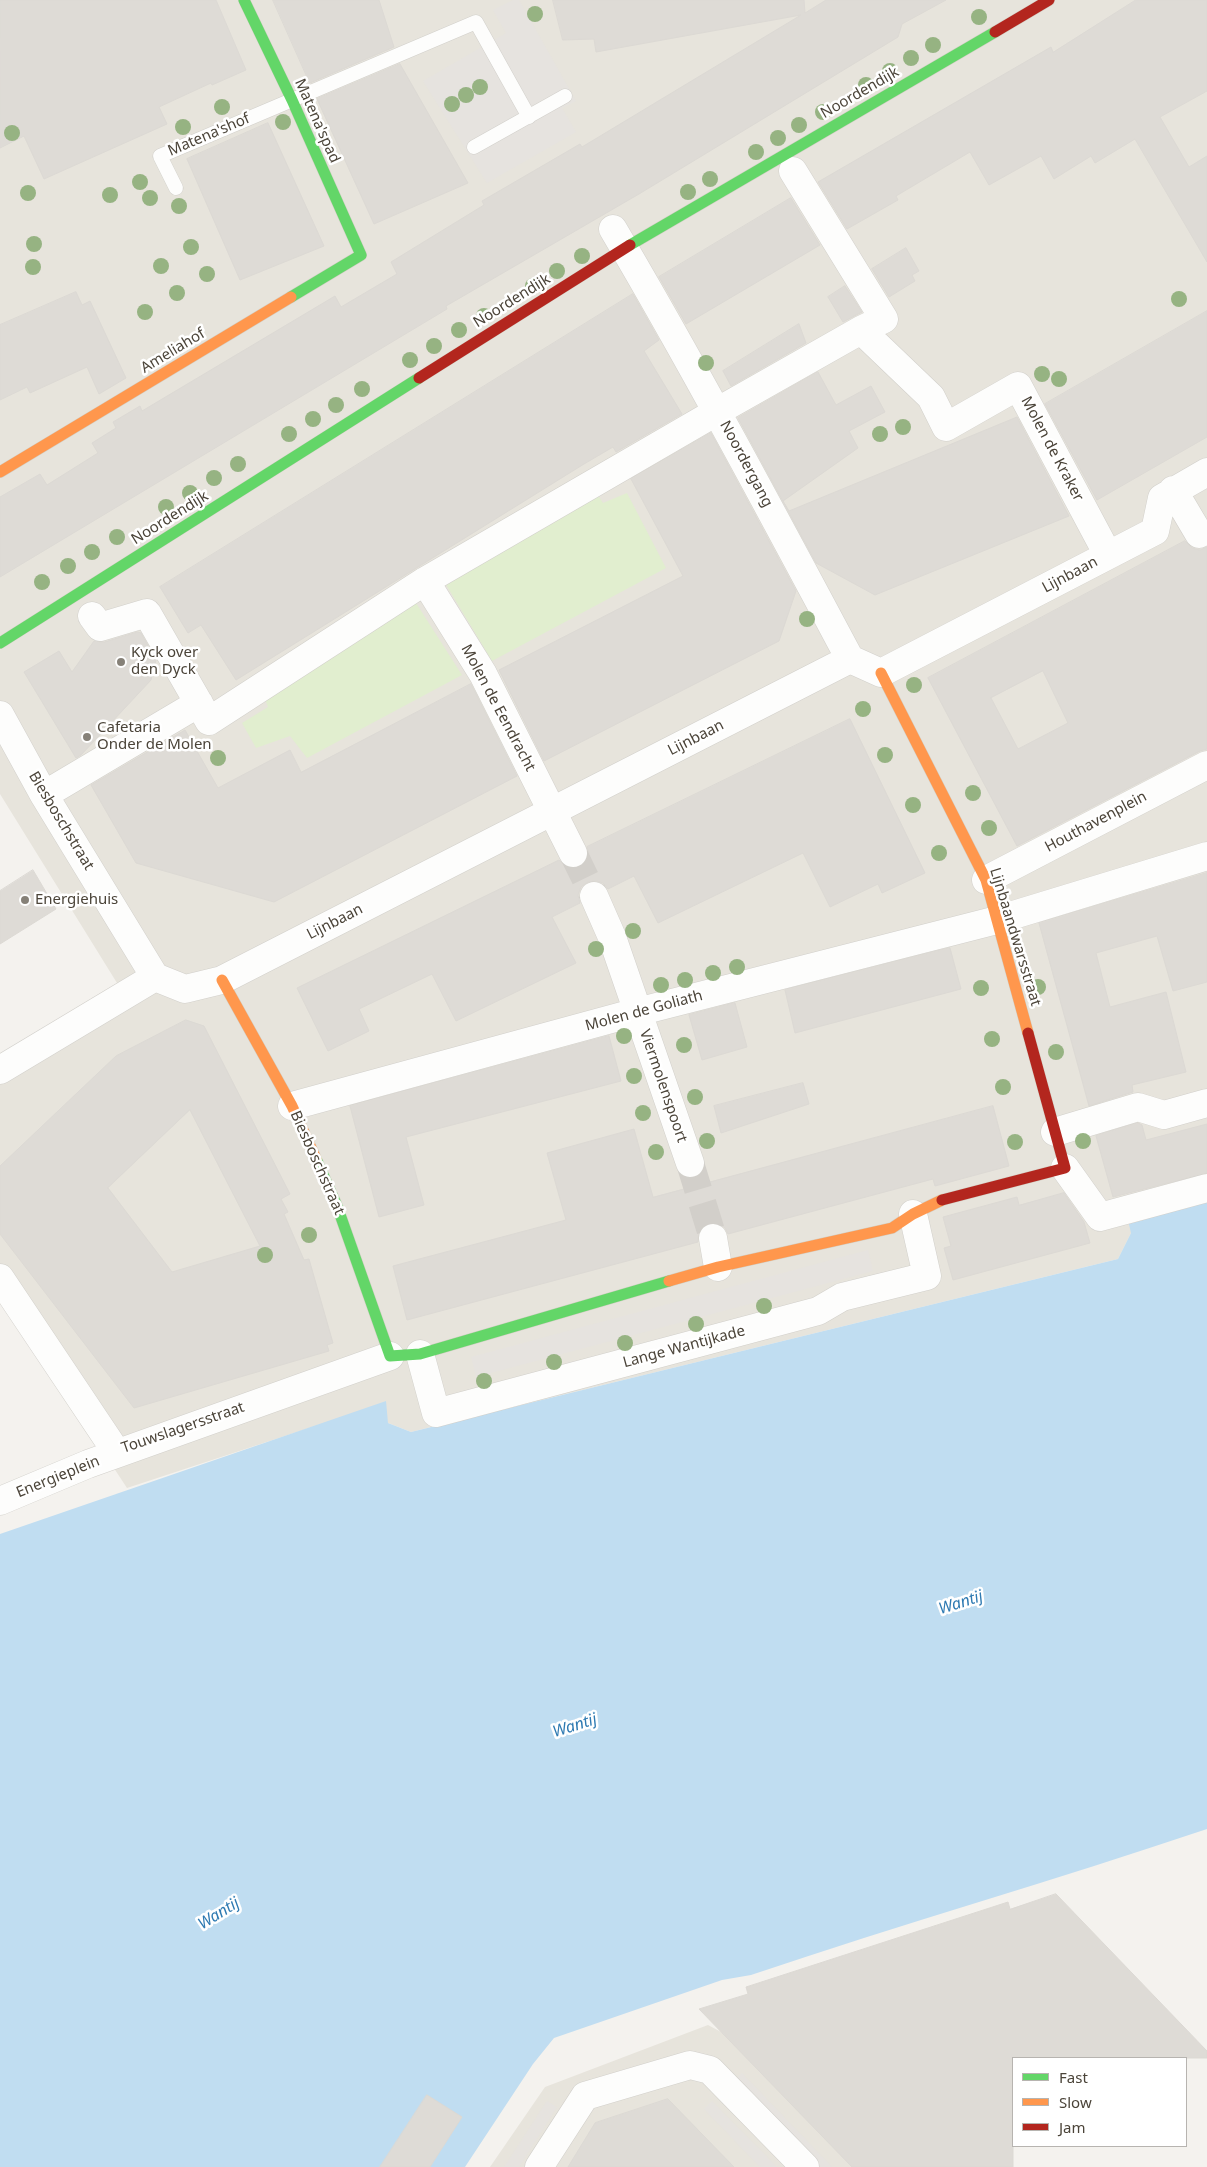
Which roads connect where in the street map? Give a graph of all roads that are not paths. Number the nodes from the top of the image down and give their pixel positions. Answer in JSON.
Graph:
{"nodes":[{"id":1,"x":244,"y":0,"type":"edge"},
{"id":2,"x":1050,"y":0,"type":"edge"},
{"id":3,"x":565,"y":96,"type":"dead end"},
{"id":4,"x":292,"y":100,"type":"junction"},
{"id":5,"x":529,"y":117,"type":"junction"},
{"id":6,"x":474,"y":147,"type":"dead end"},
{"id":7,"x":793,"y":171,"type":"dead end"},
{"id":8,"x":176,"y":188,"type":"dead end"},
{"id":9,"x":625,"y":249,"type":"junction"},
{"id":10,"x":361,"y":256,"type":"joint"},
{"id":11,"x":861,"y":330,"type":"junction"},
{"id":12,"x":718,"y":411,"type":"junction"},
{"id":13,"x":0,"y":472,"type":"edge"},
{"id":14,"x":1207,"y":472,"type":"edge"},
{"id":15,"x":1173,"y":490,"type":"junction"},
{"id":16,"x":1199,"y":534,"type":"dead end"},
{"id":17,"x":1108,"y":555,"type":"junction"},
{"id":18,"x":425,"y":581,"type":"junction"},
{"id":19,"x":92,"y":616,"type":"dead end"},
{"id":20,"x":0,"y":643,"type":"edge"},
{"id":21,"x":850,"y":659,"type":"junction"},
{"id":22,"x":881,"y":673,"type":"junction"},
{"id":23,"x":199,"y":703,"type":"junction"},
{"id":24,"x":0,"y":715,"type":"edge"},
{"id":25,"x":1207,"y":765,"type":"edge"},
{"id":26,"x":44,"y":795,"type":"junction"},
{"id":27,"x":552,"y":812,"type":"junction"},
{"id":28,"x":573,"y":853,"type":"tunnel mouth"},
{"id":29,"x":1207,"y":856,"type":"edge"},
{"id":30,"x":986,"y":880,"type":"junction"},
{"id":31,"x":594,"y":896,"type":"tunnel mouth"},
{"id":32,"x":997,"y":920,"type":"junction"},
{"id":33,"x":155,"y":977,"type":"junction"},
{"id":34,"x":222,"y":980,"type":"junction"},
{"id":35,"x":637,"y":1012,"type":"junction"},
{"id":36,"x":0,"y":1070,"type":"edge"},
{"id":37,"x":1207,"y":1103,"type":"edge"},
{"id":38,"x":292,"y":1106,"type":"junction"},
{"id":39,"x":1055,"y":1132,"type":"junction"},
{"id":40,"x":690,"y":1163,"type":"tunnel mouth"},
{"id":41,"x":1065,"y":1168,"type":"junction"},
{"id":42,"x":1207,"y":1188,"type":"edge"},
{"id":43,"x":913,"y":1214,"type":"junction"},
{"id":44,"x":713,"y":1238,"type":"tunnel mouth"},
{"id":45,"x":718,"y":1267,"type":"junction"},
{"id":46,"x":0,"y":1278,"type":"edge"},
{"id":47,"x":420,"y":1354,"type":"junction"},
{"id":48,"x":390,"y":1356,"type":"junction"},
{"id":49,"x":117,"y":1453,"type":"junction"},
{"id":50,"x":0,"y":1501,"type":"edge"},
{"id":51,"x":539,"y":2167,"type":"edge"},
{"id":52,"x":805,"y":2167,"type":"edge"}],
"edges":[{"from":1,"to":4,"type":"street","name":"Matena'spad"},
{"from":2,"to":9,"type":"street","name":"Noordendijk"},
{"from":3,"to":5,"type":"lane"},
{"from":4,"to":5,"type":"lane"},
{"from":4,"to":8,"type":"lane","name":"Matena'shof"},
{"from":4,"to":10,"type":"street","name":"Matena'spad"},
{"from":5,"to":6,"type":"lane"},
{"from":7,"to":11,"type":"street"},
{"from":9,"to":12,"type":"street","name":"Noordergang"},
{"from":9,"to":20,"type":"street","name":"Noordendijk"},
{"from":10,"to":13,"type":"street","name":"Ameliahof"},
{"from":11,"to":12,"type":"street"},
{"from":11,"to":17,"type":"street","name":"Molen de Kraker"},
{"from":12,"to":18,"type":"street"},
{"from":12,"to":21,"type":"street","name":"Noordergang"},
{"from":14,"to":15,"type":"street","name":"Lijnbaan"},
{"from":15,"to":16,"type":"street"},
{"from":15,"to":17,"type":"street","name":"Lijnbaan"},
{"from":17,"to":22,"type":"street","name":"Lijnbaan"},
{"from":18,"to":23,"type":"street"},
{"from":18,"to":27,"type":"street","name":"Molen de Eendracht"},
{"from":19,"to":23,"type":"street"},
{"from":21,"to":22,"type":"street"},
{"from":21,"to":27,"type":"street","name":"Lijnbaan"},
{"from":22,"to":30,"type":"street","name":"Lijnbaandwarsstraat"},
{"from":23,"to":26,"type":"street"},
{"from":24,"to":26,"type":"street","name":"Biesboschstraat"},
{"from":25,"to":30,"type":"street","name":"Houthavenplein"},
{"from":26,"to":33,"type":"street","name":"Biesboschstraat"},
{"from":27,"to":28,"type":"street"},
{"from":27,"to":34,"type":"street","name":"Lijnbaan"},
{"from":29,"to":32,"type":"street"},
{"from":30,"to":32,"type":"street","name":"Lijnbaandwarsstraat"},
{"from":31,"to":35,"type":"street","name":"Viermolenspoort"},
{"from":32,"to":35,"type":"street","name":"Molen de Goliath"},
{"from":32,"to":39,"type":"street","name":"Lijnbaandwarsstraat"},
{"from":33,"to":34,"type":"street","name":"Lijnbaan"},
{"from":33,"to":36,"type":"street"},
{"from":34,"to":38,"type":"street","name":"Biesboschstraat"},
{"from":35,"to":38,"type":"street","name":"Molen de Goliath"},
{"from":35,"to":40,"type":"street","name":"Viermolenspoort"},
{"from":37,"to":39,"type":"street"},
{"from":38,"to":48,"type":"street","name":"Biesboschstraat"},
{"from":39,"to":41,"type":"street","name":"Lijnbaandwarsstraat"},
{"from":41,"to":42,"type":"street"},
{"from":41,"to":43,"type":"street"},
{"from":43,"to":45,"type":"street"},
{"from":43,"to":47,"type":"street","name":"Lange Wantijkade"},
{"from":44,"to":45,"type":"street"},
{"from":45,"to":47,"type":"street"},
{"from":46,"to":49,"type":"street","name":"Touwslagersstraat"},
{"from":47,"to":48,"type":"street"},
{"from":48,"to":49,"type":"street","name":"Touwslagersstraat"},
{"from":49,"to":50,"type":"street","name":"Energieplein"},
{"from":51,"to":52,"type":"street"}]}
